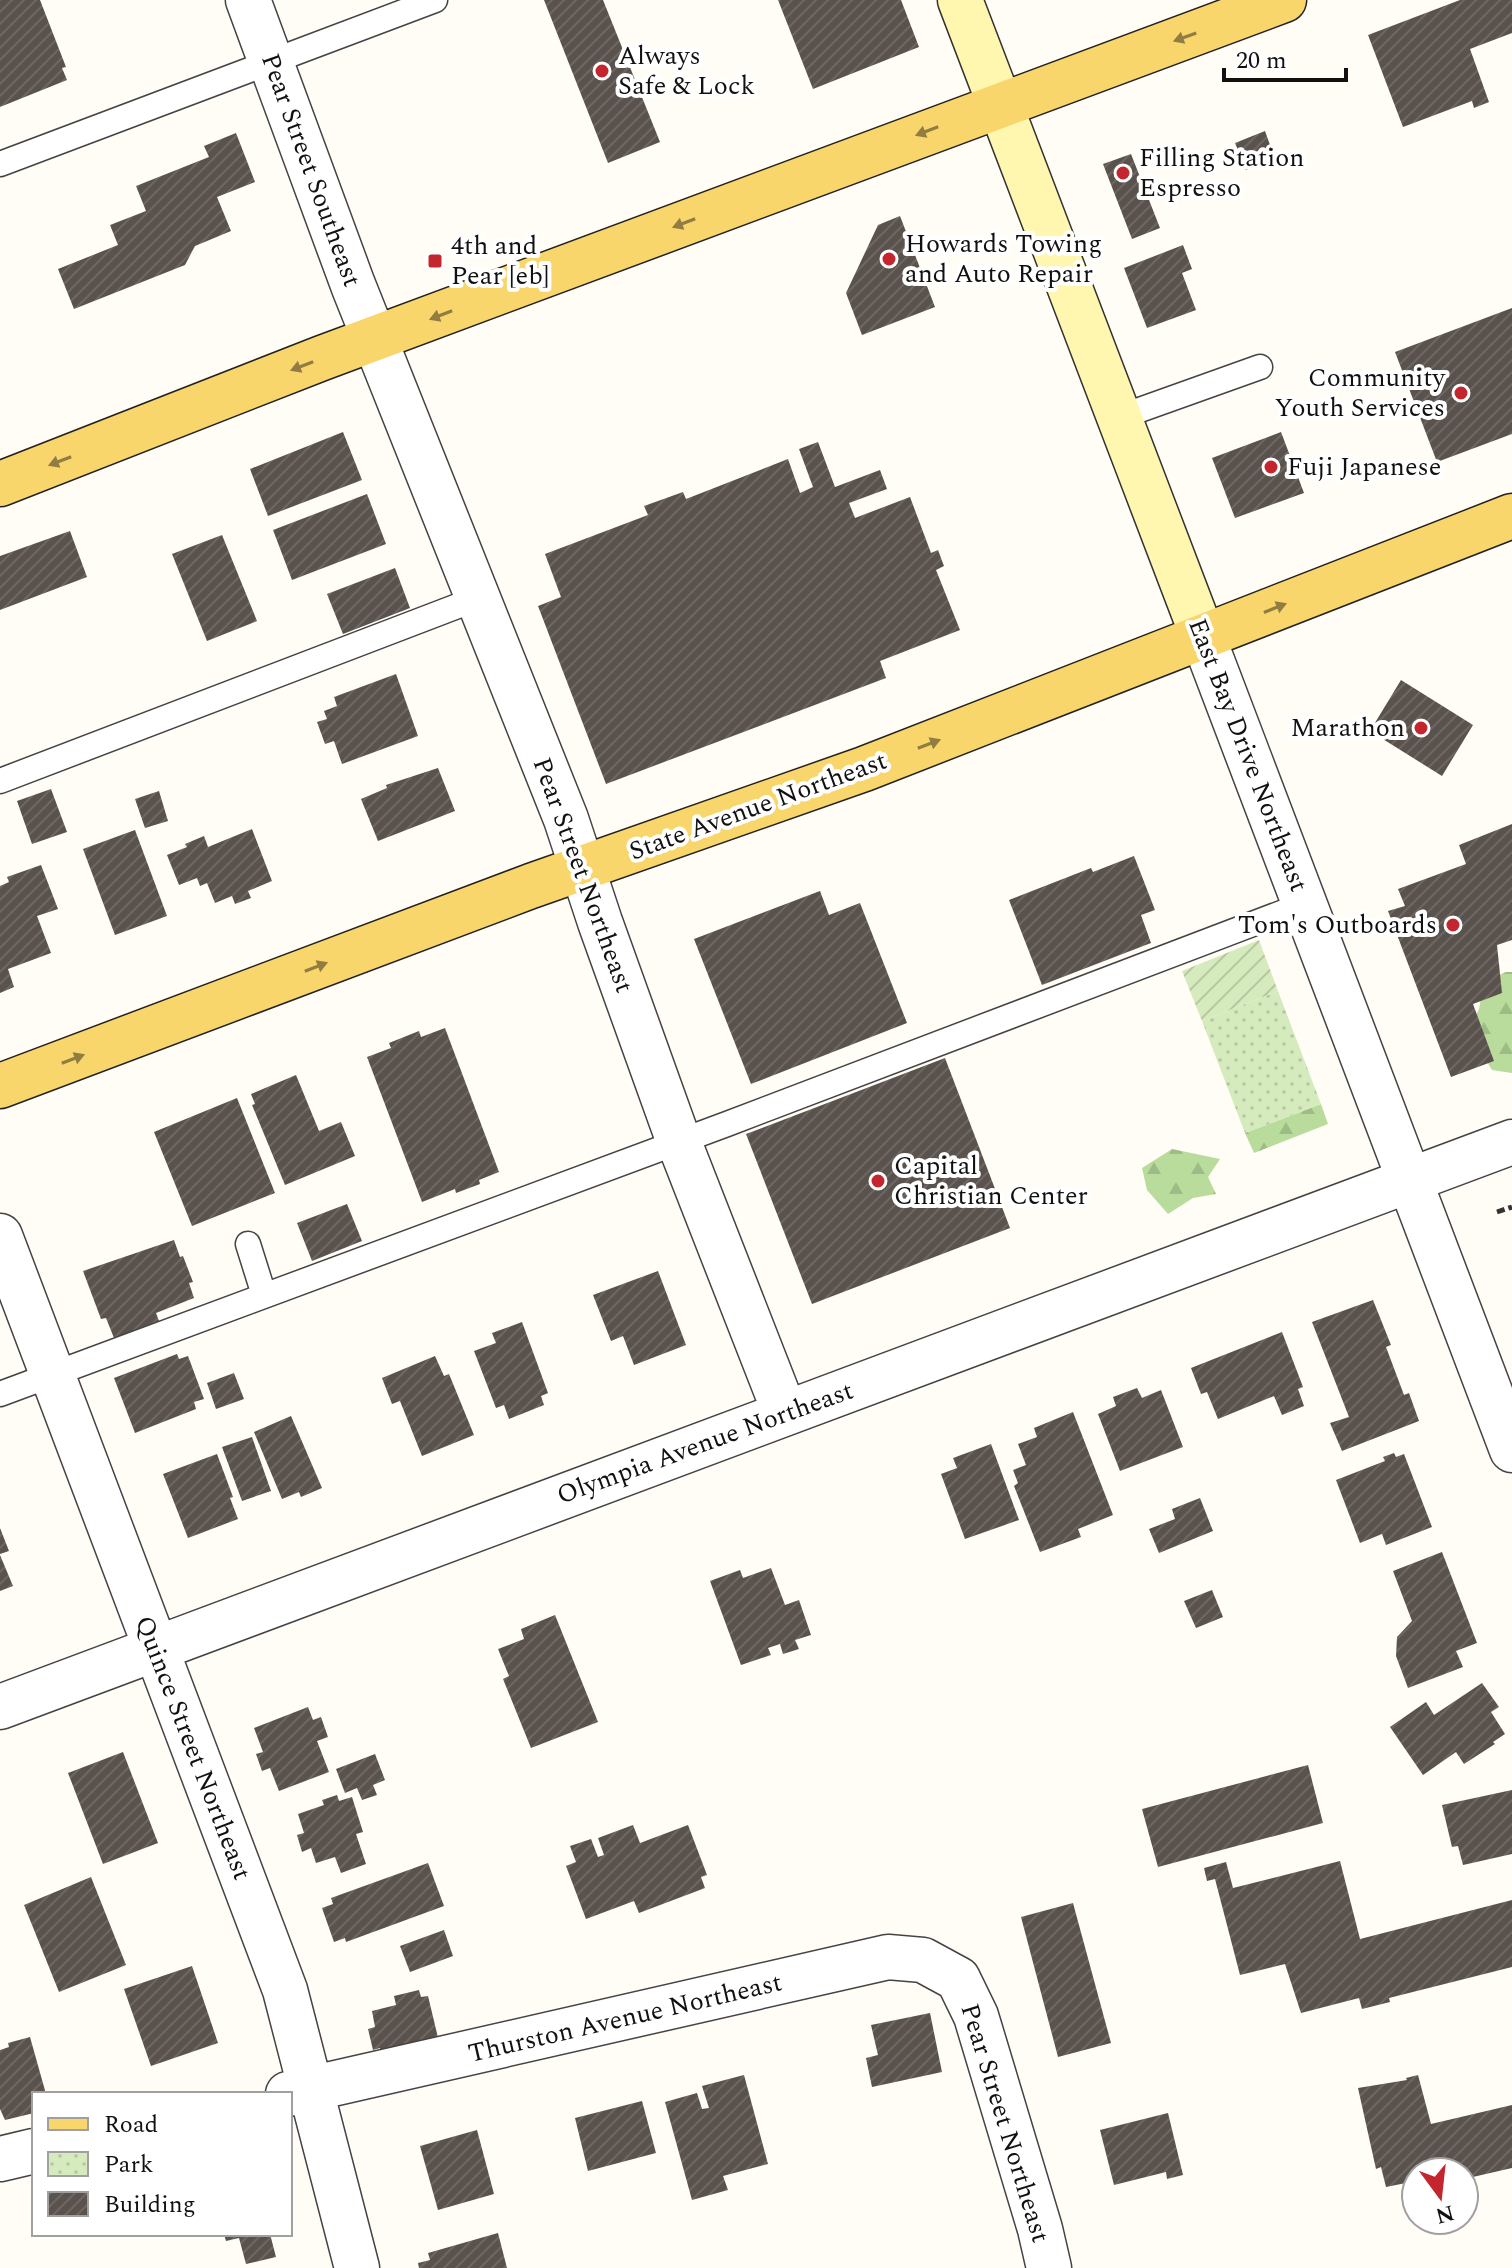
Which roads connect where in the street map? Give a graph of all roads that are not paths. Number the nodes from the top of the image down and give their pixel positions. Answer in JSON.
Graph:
{"nodes":[{"id":1,"x":248,"y":0,"type":"edge"},
{"id":2,"x":435,"y":0,"type":"edge"},
{"id":3,"x":960,"y":0,"type":"edge"},
{"id":4,"x":1284,"y":0,"type":"edge"},
{"id":5,"x":271,"y":63,"type":"junction"},
{"id":6,"x":1001,"y":105,"type":"junction"},
{"id":7,"x":0,"y":164,"type":"edge"},
{"id":8,"x":375,"y":339,"type":"junction"},
{"id":9,"x":1260,"y":367,"type":"dead end"},
{"id":10,"x":1120,"y":417,"type":"junction"},
{"id":11,"x":0,"y":484,"type":"edge"},
{"id":12,"x":1512,"y":516,"type":"edge"},
{"id":13,"x":476,"y":599,"type":"junction"},
{"id":14,"x":1203,"y":637,"type":"junction"},
{"id":15,"x":0,"y":781,"type":"edge"},
{"id":16,"x":581,"y":870,"type":"junction"},
{"id":17,"x":1305,"y":904,"type":"junction"},
{"id":18,"x":0,"y":1086,"type":"edge"},
{"id":19,"x":679,"y":1142,"type":"junction"},
{"id":20,"x":1512,"y":1142,"type":"edge"},
{"id":21,"x":1410,"y":1180,"type":"junction"},
{"id":22,"x":0,"y":1236,"type":"edge"},
{"id":23,"x":248,"y":1244,"type":"dead end"},
{"id":24,"x":264,"y":1295,"type":"junction"},
{"id":25,"x":52,"y":1373,"type":"junction"},
{"id":26,"x":0,"y":1394,"type":"edge"},
{"id":27,"x":785,"y":1413,"type":"junction"},
{"id":28,"x":1512,"y":1450,"type":"edge"},
{"id":29,"x":156,"y":1649,"type":"junction"},
{"id":30,"x":0,"y":1707,"type":"edge"},
{"id":31,"x":958,"y":1979,"type":"joint"},
{"id":32,"x":299,"y":2092,"type":"edge"},
{"id":33,"x":32,"y":2151,"type":"edge"},
{"id":34,"x":0,"y":2159,"type":"edge"},
{"id":35,"x":357,"y":2268,"type":"edge"},
{"id":36,"x":1049,"y":2268,"type":"edge"}],
"edges":[{"from":1,"to":5,"type":"street","name":"Pear Street Southeast"},
{"from":2,"to":5,"type":"lane"},
{"from":3,"to":6,"type":"main road","name":"East Bay Drive Northeast"},
{"from":4,"to":6,"type":"main road","one_way":true},
{"from":5,"to":7,"type":"lane"},
{"from":5,"to":8,"type":"street","name":"Pear Street Southeast"},
{"from":6,"to":8,"type":"main road","one_way":true},
{"from":6,"to":10,"type":"main road","name":"East Bay Drive Northeast"},
{"from":8,"to":11,"type":"main road","one_way":true},
{"from":8,"to":13,"type":"street","name":"Pear Street Northeast"},
{"from":9,"to":10,"type":"lane"},
{"from":10,"to":14,"type":"main road","name":"East Bay Drive Northeast"},
{"from":14,"to":12,"type":"main road","name":"State Avenue Northeast","one_way":true},
{"from":13,"to":15,"type":"lane"},
{"from":13,"to":16,"type":"street","name":"Pear Street Northeast"},
{"from":16,"to":14,"type":"main road","name":"State Avenue Northeast","one_way":true},
{"from":14,"to":17,"type":"street","name":"East Bay Drive Northeast"},
{"from":18,"to":16,"type":"main road","name":"State Avenue Northeast","one_way":true},
{"from":16,"to":19,"type":"street","name":"Pear Street Northeast"},
{"from":17,"to":19,"type":"lane"},
{"from":17,"to":21,"type":"street","name":"East Bay Drive Northeast"},
{"from":19,"to":24,"type":"lane"},
{"from":19,"to":27,"type":"street","name":"Pear Street Northeast"},
{"from":20,"to":21,"type":"street","name":"Olympia Avenue Northeast"},
{"from":21,"to":27,"type":"street","name":"Olympia Avenue Northeast"},
{"from":21,"to":28,"type":"street","name":"East Bay Drive Northeast"},
{"from":22,"to":25,"type":"street","name":"Quince Street Northeast"},
{"from":23,"to":24,"type":"lane"},
{"from":24,"to":25,"type":"lane"},
{"from":25,"to":26,"type":"lane"},
{"from":25,"to":29,"type":"street","name":"Quince Street Northeast"},
{"from":27,"to":29,"type":"street","name":"Olympia Avenue Northeast"},
{"from":29,"to":30,"type":"street","name":"Olympia Avenue Northeast"},
{"from":29,"to":32,"type":"street","name":"Quince Street Northeast"},
{"from":31,"to":32,"type":"street","name":"Thurston Avenue Northeast"},
{"from":31,"to":36,"type":"street","name":"Pear Street Northeast"},
{"from":32,"to":35,"type":"street","name":"Quince Street Northeast"},
{"from":33,"to":34,"type":"street"}]}
